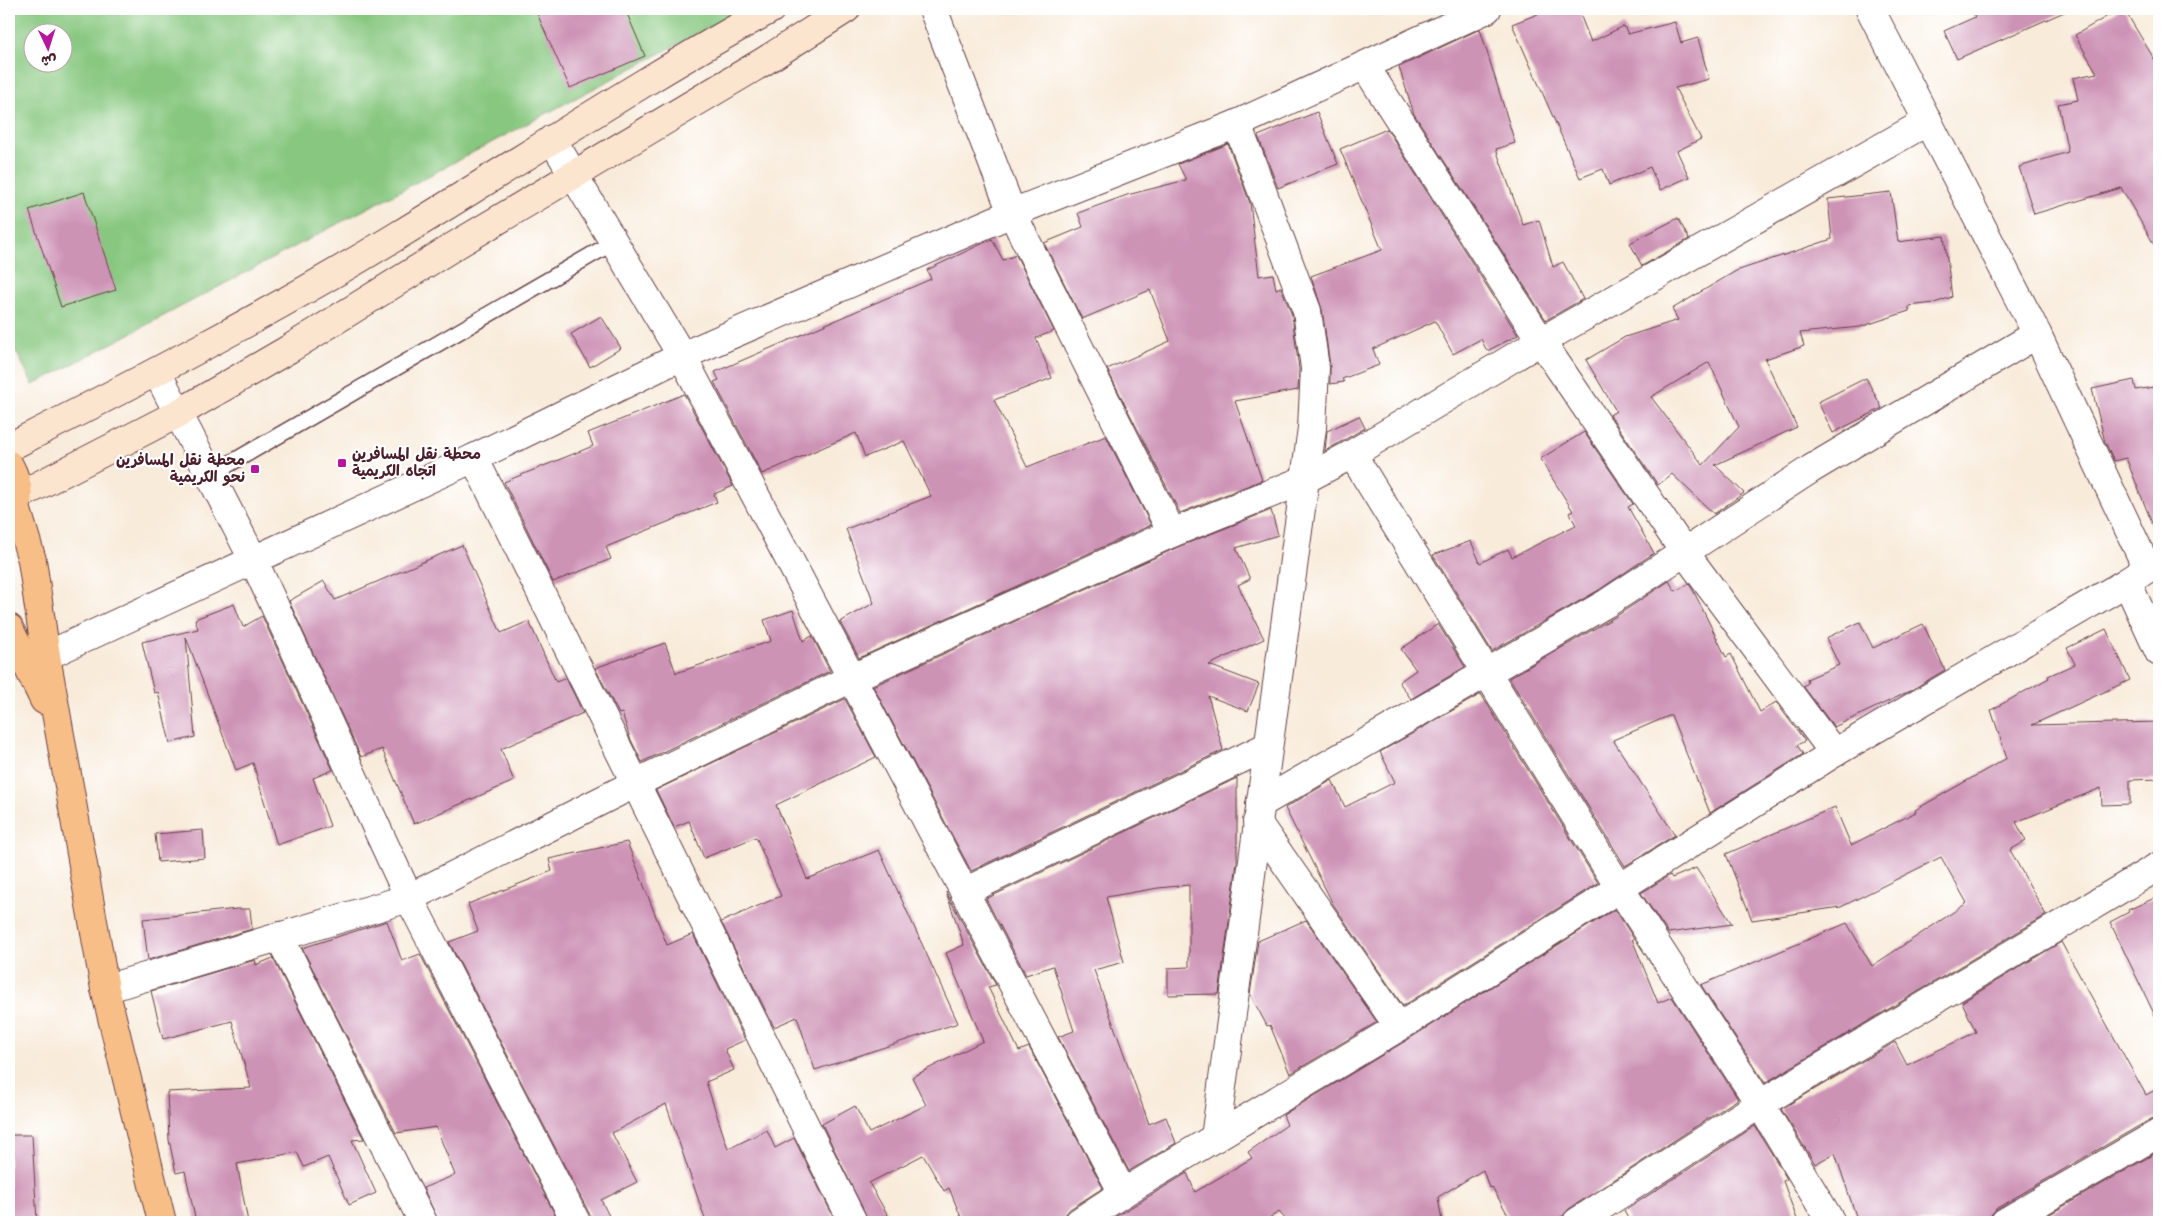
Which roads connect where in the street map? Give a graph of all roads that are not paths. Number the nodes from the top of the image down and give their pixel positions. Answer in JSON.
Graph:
{"nodes":[{"id":1,"x":771,"y":9,"type":"edge"},
{"id":2,"x":846,"y":9,"type":"edge"},
{"id":3,"x":932,"y":9,"type":"edge"},
{"id":4,"x":1487,"y":9,"type":"edge"},
{"id":5,"x":1870,"y":9,"type":"edge"},
{"id":6,"x":1365,"y":66,"type":"junction"},
{"id":7,"x":1928,"y":121,"type":"junction"},
{"id":8,"x":1236,"y":124,"type":"junction"},
{"id":9,"x":552,"y":139,"type":"junction"},
{"id":10,"x":574,"y":177,"type":"junction"},
{"id":11,"x":1012,"y":213,"type":"junction"},
{"id":12,"x":614,"y":242,"type":"junction"},
{"id":13,"x":2037,"y":334,"type":"junction"},
{"id":14,"x":1541,"y":341,"type":"junction"},
{"id":15,"x":682,"y":356,"type":"junction"},
{"id":16,"x":157,"y":372,"type":"junction"},
{"id":17,"x":179,"y":413,"type":"junction"},
{"id":18,"x":9,"y":447,"type":"edge"},
{"id":19,"x":1352,"y":454,"type":"junction"},
{"id":20,"x":474,"y":458,"type":"junction"},
{"id":21,"x":9,"y":465,"type":"edge"},
{"id":22,"x":210,"y":475,"type":"junction"},
{"id":23,"x":1304,"y":480,"type":"junction"},
{"id":24,"x":14,"y":508,"type":"edge"},
{"id":25,"x":1172,"y":533,"type":"junction"},
{"id":26,"x":1685,"y":553,"type":"junction"},
{"id":27,"x":253,"y":559,"type":"junction"},
{"id":28,"x":2144,"y":570,"type":"edge"},
{"id":29,"x":9,"y":628,"type":"edge"},
{"id":30,"x":2159,"y":652,"type":"edge"},
{"id":31,"x":46,"y":656,"type":"junction"},
{"id":32,"x":1487,"y":674,"type":"junction"},
{"id":33,"x":852,"y":678,"type":"junction"},
{"id":34,"x":61,"y":736,"type":"junction"},
{"id":35,"x":1268,"y":746,"type":"junction"},
{"id":36,"x":1834,"y":753,"type":"junction"},
{"id":37,"x":634,"y":784,"type":"junction"},
{"id":38,"x":1258,"y":813,"type":"junction"},
{"id":39,"x":2159,"y":866,"type":"edge"},
{"id":40,"x":1619,"y":887,"type":"junction"},
{"id":41,"x":964,"y":892,"type":"junction"},
{"id":42,"x":409,"y":898,"type":"junction"},
{"id":43,"x":279,"y":936,"type":"junction"},
{"id":44,"x":106,"y":989,"type":"junction"},
{"id":45,"x":1399,"y":1026,"type":"junction"},
{"id":46,"x":1760,"y":1104,"type":"junction"},
{"id":47,"x":2159,"y":1133,"type":"edge"},
{"id":48,"x":1215,"y":1138,"type":"junction"},
{"id":49,"x":1123,"y":1193,"type":"junction"},
{"id":50,"x":162,"y":1222,"type":"edge"},
{"id":51,"x":423,"y":1222,"type":"edge"},
{"id":52,"x":576,"y":1222,"type":"edge"},
{"id":53,"x":853,"y":1222,"type":"edge"},
{"id":54,"x":1079,"y":1222,"type":"edge"},
{"id":55,"x":1577,"y":1222,"type":"edge"},
{"id":56,"x":1831,"y":1222,"type":"edge"},
{"id":57,"x":2005,"y":1222,"type":"edge"}],
"edges":[{"from":1,"to":9,"type":"main road"},
{"from":2,"to":10,"type":"main road"},
{"from":3,"to":11,"type":"street"},
{"from":4,"to":6,"type":"street"},
{"from":5,"to":7,"type":"street"},
{"from":6,"to":8,"type":"street"},
{"from":6,"to":14,"type":"street"},
{"from":7,"to":13,"type":"street"},
{"from":7,"to":14,"type":"street"},
{"from":8,"to":11,"type":"street"},
{"from":8,"to":23,"type":"street"},
{"from":9,"to":10,"type":"street"},
{"from":9,"to":16,"type":"main road"},
{"from":10,"to":12,"type":"street"},
{"from":10,"to":17,"type":"main road"},
{"from":11,"to":15,"type":"street"},
{"from":11,"to":25,"type":"street"},
{"from":12,"to":15,"type":"street"},
{"from":12,"to":22,"type":"lane"},
{"from":13,"to":26,"type":"street"},
{"from":13,"to":28,"type":"street"},
{"from":14,"to":19,"type":"street"},
{"from":14,"to":26,"type":"street"},
{"from":15,"to":20,"type":"street"},
{"from":15,"to":33,"type":"street"},
{"from":16,"to":17,"type":"street"},
{"from":16,"to":18,"type":"main road"},
{"from":17,"to":22,"type":"street"},
{"from":17,"to":24,"type":"main road"},
{"from":19,"to":23,"type":"street"},
{"from":19,"to":32,"type":"street"},
{"from":20,"to":27,"type":"street"},
{"from":20,"to":37,"type":"street"},
{"from":21,"to":24,"type":"main road"},
{"from":22,"to":27,"type":"street"},
{"from":23,"to":25,"type":"street"},
{"from":23,"to":35,"type":"street"},
{"from":24,"to":31,"type":"main road"},
{"from":25,"to":33,"type":"street"},
{"from":26,"to":32,"type":"street"},
{"from":26,"to":36,"type":"street"},
{"from":27,"to":31,"type":"street"},
{"from":27,"to":42,"type":"street"},
{"from":28,"to":30,"type":"street"},
{"from":28,"to":36,"type":"street"},
{"from":29,"to":34,"type":"main road"},
{"from":31,"to":34,"type":"main road"},
{"from":32,"to":38,"type":"street"},
{"from":32,"to":40,"type":"street"},
{"from":33,"to":37,"type":"street"},
{"from":33,"to":41,"type":"street"},
{"from":34,"to":44,"type":"main road"},
{"from":35,"to":38,"type":"street"},
{"from":35,"to":41,"type":"street"},
{"from":36,"to":40,"type":"street"},
{"from":37,"to":42,"type":"street"},
{"from":37,"to":53,"type":"street"},
{"from":38,"to":45,"type":"street"},
{"from":38,"to":48,"type":"street"},
{"from":39,"to":46,"type":"street"},
{"from":40,"to":45,"type":"street"},
{"from":40,"to":46,"type":"street"},
{"from":41,"to":49,"type":"street"},
{"from":42,"to":43,"type":"street"},
{"from":42,"to":52,"type":"street"},
{"from":43,"to":44,"type":"street"},
{"from":43,"to":51,"type":"street"},
{"from":44,"to":50,"type":"main road"},
{"from":45,"to":48,"type":"street"},
{"from":46,"to":55,"type":"street"},
{"from":46,"to":56,"type":"street"},
{"from":47,"to":57,"type":"street"},
{"from":48,"to":49,"type":"street"},
{"from":49,"to":54,"type":"street"}]}
